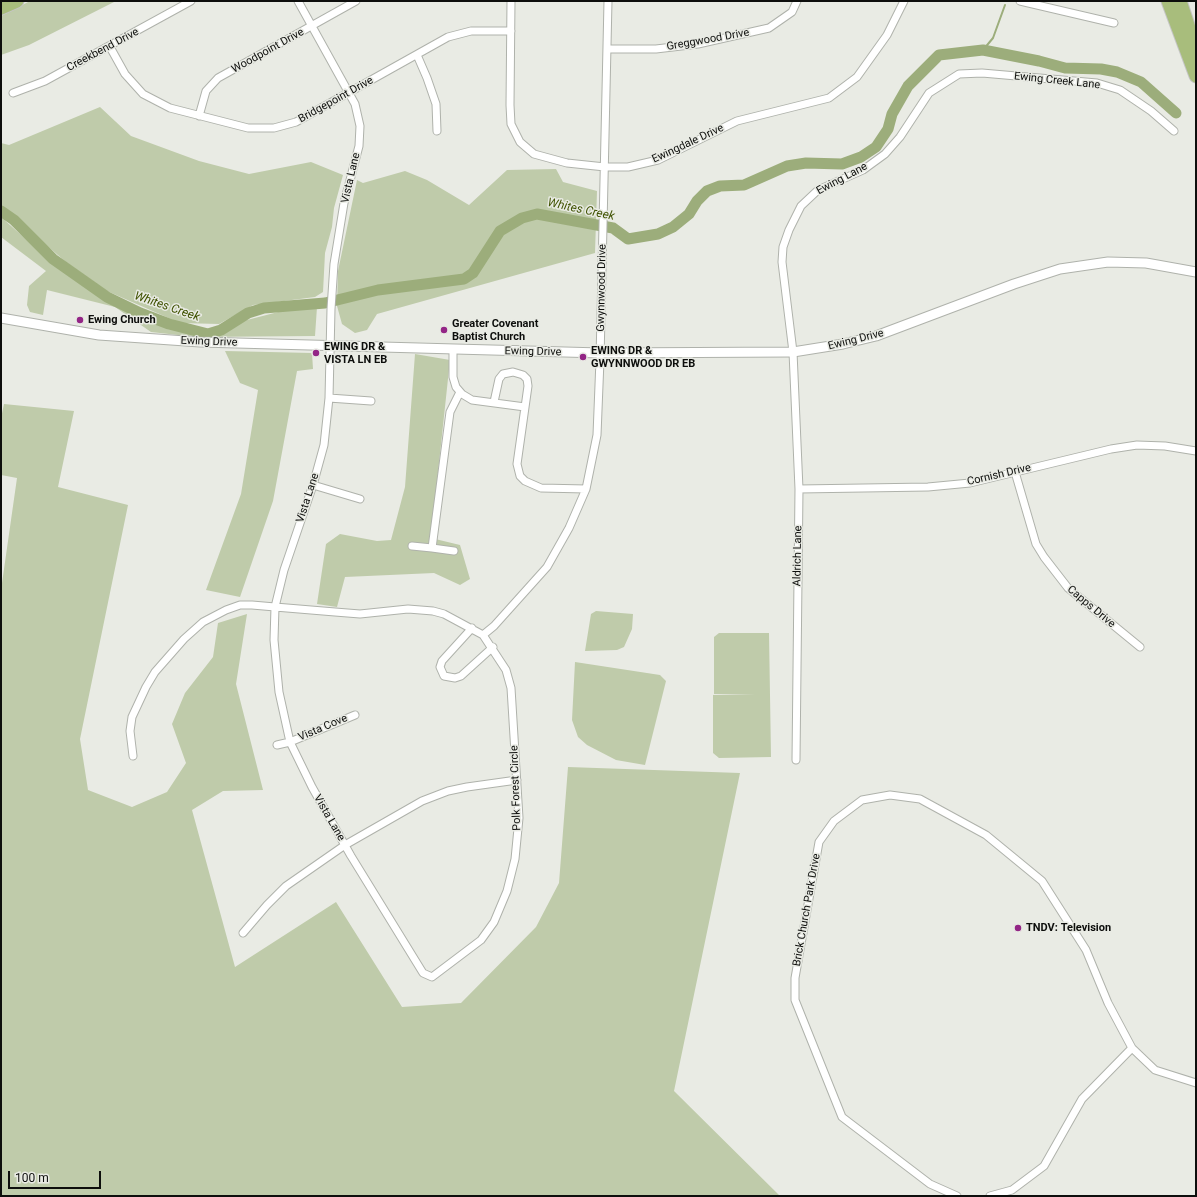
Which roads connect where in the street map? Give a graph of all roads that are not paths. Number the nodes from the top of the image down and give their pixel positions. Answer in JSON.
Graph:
{"nodes":[{"id":1,"x":17,"y":1,"type":"edge"},
{"id":2,"x":191,"y":1,"type":"edge"},
{"id":3,"x":298,"y":1,"type":"edge"},
{"id":4,"x":356,"y":1,"type":"edge"},
{"id":5,"x":511,"y":1,"type":"edge"},
{"id":6,"x":608,"y":1,"type":"edge"},
{"id":7,"x":797,"y":1,"type":"edge"},
{"id":8,"x":904,"y":1,"type":"edge"},
{"id":9,"x":1020,"y":1,"type":"edge"},
{"id":10,"x":1168,"y":1,"type":"edge"},
{"id":11,"x":1180,"y":1,"type":"edge"},
{"id":12,"x":1,"y":8,"type":"edge"},
{"id":13,"x":1114,"y":24,"type":"dead end"},
{"id":14,"x":312,"y":27,"type":"junction"},
{"id":15,"x":511,"y":31,"type":"junction"},
{"id":16,"x":110,"y":47,"type":"junction"},
{"id":17,"x":607,"y":49,"type":"junction"},
{"id":18,"x":1196,"y":49,"type":"edge"},
{"id":19,"x":417,"y":55,"type":"junction"},
{"id":20,"x":1196,"y":76,"type":"edge"},
{"id":21,"x":951,"y":78,"type":"joint"},
{"id":22,"x":13,"y":94,"type":"dead end"},
{"id":23,"x":349,"y":94,"type":"junction"},
{"id":24,"x":199,"y":116,"type":"junction"},
{"id":25,"x":437,"y":131,"type":"dead end"},
{"id":26,"x":1174,"y":131,"type":"dead end"},
{"id":27,"x":605,"y":167,"type":"junction"},
{"id":28,"x":1196,"y":272,"type":"edge"},
{"id":29,"x":1,"y":318,"type":"edge"},
{"id":30,"x":330,"y":345,"type":"junction"},
{"id":31,"x":453,"y":349,"type":"junction"},
{"id":32,"x":793,"y":352,"type":"junction"},
{"id":33,"x":601,"y":353,"type":"junction"},
{"id":34,"x":460,"y":392,"type":"junction"},
{"id":35,"x":329,"y":398,"type":"junction"},
{"id":36,"x":371,"y":401,"type":"dead end"},
{"id":37,"x":494,"y":402,"type":"junction"},
{"id":38,"x":525,"y":407,"type":"junction"},
{"id":39,"x":1196,"y":451,"type":"edge"},
{"id":40,"x":1015,"y":472,"type":"junction"},
{"id":41,"x":314,"y":485,"type":"junction"},
{"id":42,"x":586,"y":489,"type":"junction"},
{"id":43,"x":799,"y":489,"type":"junction"},
{"id":44,"x":360,"y":499,"type":"dead end"},
{"id":45,"x":412,"y":546,"type":"dead end"},
{"id":46,"x":432,"y":548,"type":"junction"},
{"id":47,"x":454,"y":551,"type":"dead end"},
{"id":48,"x":275,"y":607,"type":"junction"},
{"id":49,"x":472,"y":628,"type":"junction"},
{"id":50,"x":483,"y":635,"type":"junction"},
{"id":51,"x":492,"y":647,"type":"junction"},
{"id":52,"x":1140,"y":647,"type":"dead end"},
{"id":53,"x":355,"y":715,"type":"dead end"},
{"id":54,"x":290,"y":742,"type":"junction"},
{"id":55,"x":277,"y":745,"type":"dead end"},
{"id":56,"x":133,"y":756,"type":"dead end"},
{"id":57,"x":796,"y":760,"type":"dead end"},
{"id":58,"x":517,"y":780,"type":"junction"},
{"id":59,"x":345,"y":845,"type":"junction"},
{"id":60,"x":243,"y":933,"type":"dead end"},
{"id":61,"x":423,"y":973,"type":"joint"},
{"id":62,"x":1132,"y":1048,"type":"junction"},
{"id":63,"x":1196,"y":1083,"type":"edge"},
{"id":64,"x":957,"y":1196,"type":"edge"},
{"id":65,"x":990,"y":1196,"type":"edge"}],
"edges":[{"from":1,"to":12,"type":"highway"},
{"from":2,"to":16,"type":"street","name":"Creekbend Drive"},
{"from":3,"to":14,"type":"street","name":"Vista Lane"},
{"from":4,"to":14,"type":"street","name":"Woodpoint Drive"},
{"from":5,"to":15,"type":"street","name":"Ewingdale Drive"},
{"from":6,"to":17,"type":"street","name":"Gwynnwood Drive"},
{"from":7,"to":17,"type":"street","name":"Greggwood Drive"},
{"from":8,"to":27,"type":"street","name":"Ewingdale Drive"},
{"from":9,"to":13,"type":"street"},
{"from":10,"to":20,"type":"highway"},
{"from":11,"to":18,"type":"highway"},
{"from":14,"to":23,"type":"street","name":"Vista Lane"},
{"from":14,"to":24,"type":"street","name":"Woodpoint Drive"},
{"from":15,"to":19,"type":"street","name":"Bridgepoint Drive"},
{"from":15,"to":27,"type":"street","name":"Ewingdale Drive"},
{"from":16,"to":22,"type":"street","name":"Creekbend Drive"},
{"from":16,"to":24,"type":"street","name":"Bridgepoint Drive"},
{"from":17,"to":27,"type":"street","name":"Gwynnwood Drive"},
{"from":19,"to":23,"type":"street","name":"Bridgepoint Drive"},
{"from":19,"to":25,"type":"street"},
{"from":21,"to":26,"type":"street","name":"Ewing Creek Lane"},
{"from":21,"to":32,"type":"street","name":"Ewing Lane"},
{"from":23,"to":24,"type":"street","name":"Bridgepoint Drive"},
{"from":23,"to":30,"type":"street","name":"Vista Lane"},
{"from":27,"to":33,"type":"street","name":"Gwynnwood Drive"},
{"from":28,"to":32,"type":"street","name":"Ewing Drive"},
{"from":29,"to":30,"type":"street","name":"Ewing Drive"},
{"from":30,"to":31,"type":"street","name":"Ewing Drive"},
{"from":30,"to":35,"type":"street","name":"Vista Lane"},
{"from":31,"to":33,"type":"street","name":"Ewing Drive"},
{"from":31,"to":34,"type":"street"},
{"from":32,"to":33,"type":"street","name":"Ewing Drive"},
{"from":32,"to":43,"type":"street","name":"Aldrich Lane"},
{"from":33,"to":42,"type":"street","name":"Gwynnwood Drive"},
{"from":34,"to":37,"type":"street"},
{"from":34,"to":46,"type":"street"},
{"from":35,"to":36,"type":"street"},
{"from":35,"to":41,"type":"street","name":"Vista Lane"},
{"from":37,"to":38,"type":"street"},
{"from":37,"to":38,"type":"street"},
{"from":38,"to":42,"type":"street"},
{"from":39,"to":40,"type":"street","name":"Cornish Drive"},
{"from":40,"to":43,"type":"street","name":"Cornish Drive"},
{"from":40,"to":52,"type":"street","name":"Capps Drive"},
{"from":41,"to":44,"type":"street"},
{"from":41,"to":48,"type":"street","name":"Vista Lane"},
{"from":42,"to":50,"type":"street","name":"Gwynnwood Drive"},
{"from":43,"to":57,"type":"street","name":"Aldrich Lane"},
{"from":45,"to":46,"type":"street"},
{"from":46,"to":47,"type":"street"},
{"from":48,"to":49,"type":"street","name":"Polk Forest Circle"},
{"from":48,"to":54,"type":"street","name":"Vista Lane"},
{"from":48,"to":56,"type":"street","name":"Polk Forest Circle"},
{"from":49,"to":50,"type":"street","name":"Polk Forest Circle"},
{"from":49,"to":51,"type":"street"},
{"from":50,"to":51,"type":"street","name":"Polk Forest Circle"},
{"from":51,"to":58,"type":"street","name":"Polk Forest Circle"},
{"from":53,"to":54,"type":"street","name":"Vista Cove"},
{"from":54,"to":55,"type":"street","name":"Vista Cove"},
{"from":54,"to":59,"type":"street","name":"Vista Lane"},
{"from":58,"to":59,"type":"street"},
{"from":58,"to":61,"type":"street","name":"Polk Forest Circle"},
{"from":59,"to":60,"type":"street"},
{"from":59,"to":61,"type":"street","name":"Vista Lane"},
{"from":62,"to":63,"type":"street","name":"Brick Church Park Drive"},
{"from":62,"to":64,"type":"street","name":"Brick Church Park Drive"},
{"from":62,"to":65,"type":"street"}]}
